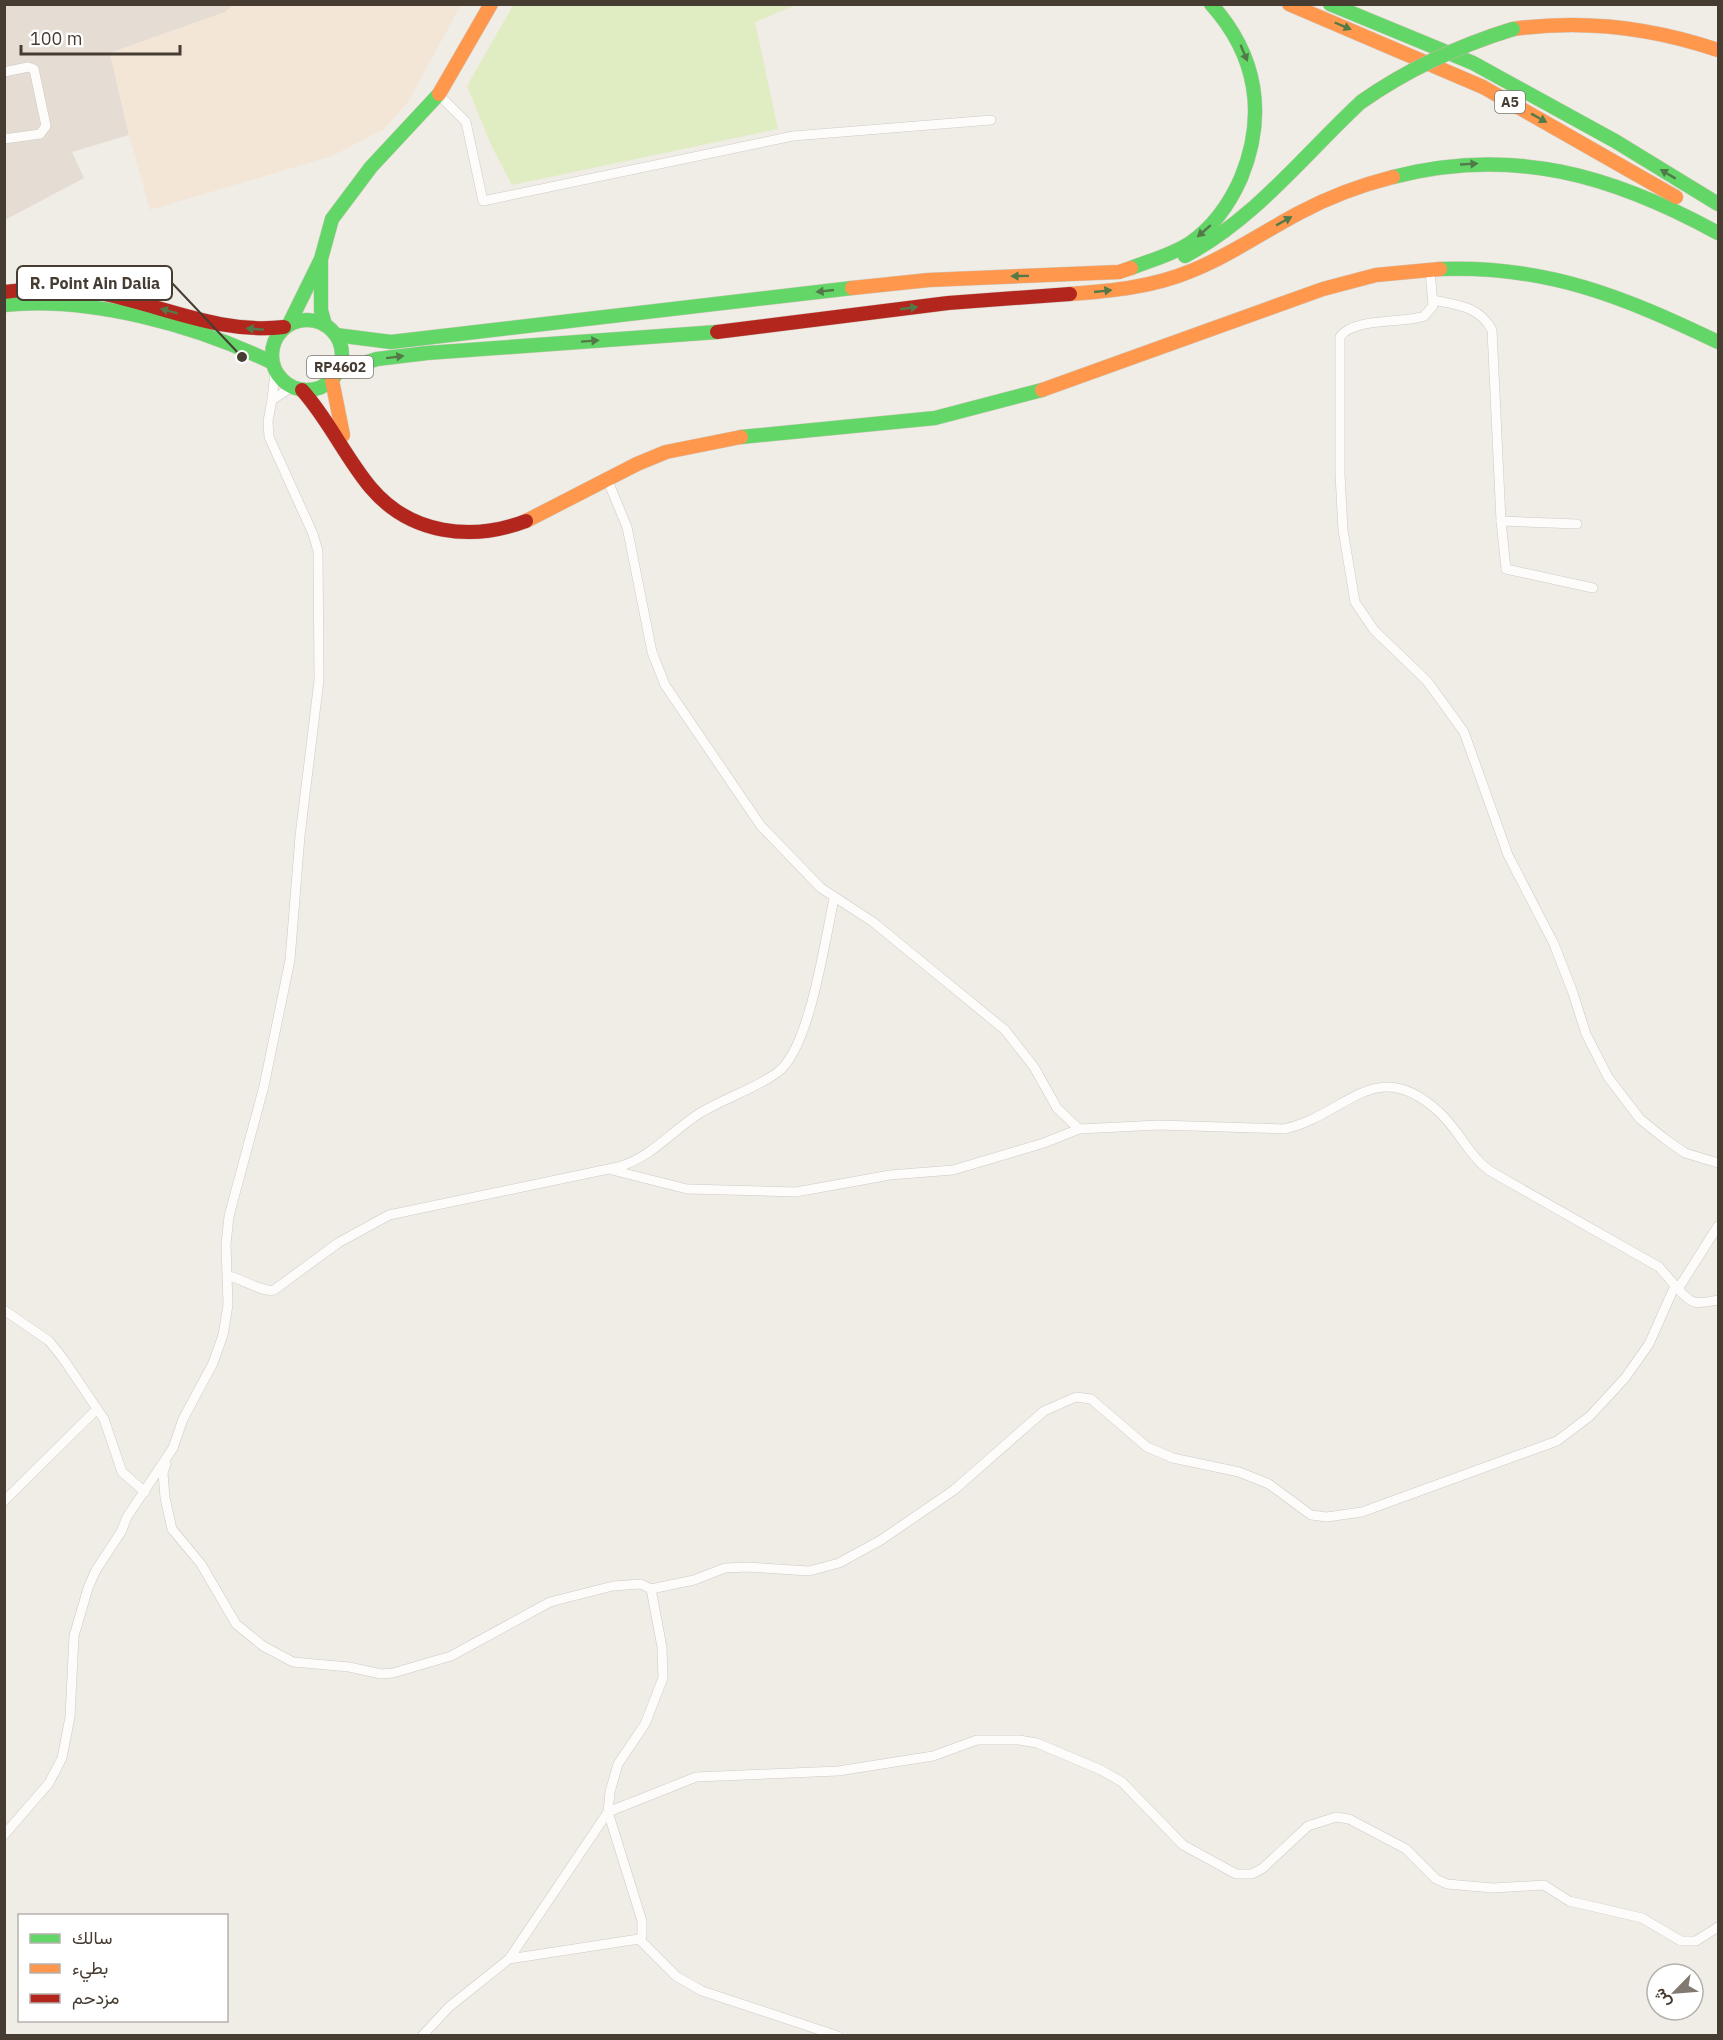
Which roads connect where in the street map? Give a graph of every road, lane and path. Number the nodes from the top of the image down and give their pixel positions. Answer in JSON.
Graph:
{"nodes":[{"id":1,"x":491,"y":4,"type":"edge"},
{"id":2,"x":1211,"y":4,"type":"edge"},
{"id":3,"x":1289,"y":4,"type":"edge"},
{"id":4,"x":1330,"y":4,"type":"edge"},
{"id":5,"x":1515,"y":33,"type":"junction"},
{"id":6,"x":1719,"y":50,"type":"edge"},
{"id":7,"x":1719,"y":60,"type":"edge"},
{"id":8,"x":5,"y":69,"type":"edge"},
{"id":9,"x":439,"y":94,"type":"junction"},
{"id":10,"x":1364,"y":105,"type":"junction"},
{"id":11,"x":991,"y":120,"type":"dead end"},
{"id":12,"x":4,"y":139,"type":"edge"},
{"id":13,"x":1719,"y":204,"type":"edge"},
{"id":14,"x":1719,"y":224,"type":"edge"},
{"id":15,"x":1719,"y":233,"type":"edge"},
{"id":16,"x":321,"y":259,"type":"junction"},
{"id":17,"x":1430,"y":270,"type":"junction"},
{"id":18,"x":1119,"y":272,"type":"junction"},
{"id":19,"x":1156,"y":282,"type":"junction"},
{"id":20,"x":4,"y":292,"type":"edge"},
{"id":21,"x":1433,"y":300,"type":"junction"},
{"id":22,"x":4,"y":305,"type":"edge"},
{"id":23,"x":287,"y":325,"type":"junction"},
{"id":24,"x":325,"y":325,"type":"junction"},
{"id":25,"x":336,"y":335,"type":"junction"},
{"id":26,"x":1719,"y":342,"type":"edge"},
{"id":27,"x":273,"y":367,"type":"junction"},
{"id":28,"x":335,"y":375,"type":"junction"},
{"id":29,"x":297,"y":389,"type":"junction"},
{"id":30,"x":272,"y":400,"type":"junction"},
{"id":31,"x":346,"y":449,"type":"junction"},
{"id":32,"x":607,"y":479,"type":"junction"},
{"id":33,"x":1501,"y":520,"type":"junction"},
{"id":34,"x":1577,"y":524,"type":"dead end"},
{"id":35,"x":1593,"y":588,"type":"dead end"},
{"id":36,"x":834,"y":899,"type":"junction"},
{"id":37,"x":1079,"y":1129,"type":"junction"},
{"id":38,"x":1719,"y":1164,"type":"edge"},
{"id":39,"x":608,"y":1169,"type":"junction"},
{"id":40,"x":1719,"y":1226,"type":"edge"},
{"id":41,"x":229,"y":1276,"type":"junction"},
{"id":42,"x":1678,"y":1288,"type":"junction"},
{"id":43,"x":1719,"y":1300,"type":"edge"},
{"id":44,"x":4,"y":1310,"type":"edge"},
{"id":45,"x":96,"y":1410,"type":"junction"},
{"id":46,"x":172,"y":1448,"type":"junction"},
{"id":47,"x":145,"y":1492,"type":"junction"},
{"id":48,"x":4,"y":1501,"type":"edge"},
{"id":49,"x":651,"y":1589,"type":"junction"},
{"id":50,"x":608,"y":1812,"type":"junction"},
{"id":51,"x":4,"y":1835,"type":"edge"},
{"id":52,"x":1719,"y":1928,"type":"edge"},
{"id":53,"x":639,"y":1940,"type":"junction"},
{"id":54,"x":509,"y":1959,"type":"junction"},
{"id":55,"x":422,"y":2036,"type":"edge"},
{"id":56,"x":838,"y":2036,"type":"edge"}],
"edges":[{"from":1,"to":9,"type":"main road"},
{"from":2,"to":18,"type":"main road","one_way":true},
{"from":3,"to":14,"type":"main road","number":"A5","one_way":true},
{"from":13,"to":4,"type":"main road","number":"A5","one_way":true},
{"from":5,"to":6,"type":"main road"},
{"from":5,"to":7,"type":"main road"},
{"from":5,"to":10,"type":"main road","bridge":true},
{"from":8,"to":12,"type":"street"},
{"from":9,"to":11,"type":"street"},
{"from":9,"to":16,"type":"main road"},
{"from":10,"to":18,"type":"main road"},
{"from":10,"to":19,"type":"main road"},
{"from":19,"to":15,"type":"main road","one_way":true},
{"from":16,"to":23,"type":"main road"},
{"from":16,"to":24,"type":"main road"},
{"from":17,"to":21,"type":"street"},
{"from":17,"to":26,"type":"main road","number":"RP4602"},
{"from":17,"to":32,"type":"main road","number":"RP4602"},
{"from":18,"to":25,"type":"main road","one_way":true},
{"from":28,"to":19,"type":"main road","one_way":true},
{"from":23,"to":20,"type":"main road","one_way":true},
{"from":21,"to":33,"type":"street"},
{"from":21,"to":38,"type":"street"},
{"from":22,"to":27,"type":"main road","number":"RP4602"},
{"from":23,"to":24,"type":"main road"},
{"from":23,"to":27,"type":"main road"},
{"from":24,"to":25,"type":"main road","number":"RP4602"},
{"from":25,"to":28,"type":"main road","number":"RP4602"},
{"from":27,"to":29,"type":"main road","number":"RP4602"},
{"from":27,"to":30,"type":"street"},
{"from":28,"to":29,"type":"main road","number":"RP4602"},
{"from":28,"to":31,"type":"main road","number":"RP4602"},
{"from":29,"to":30,"type":"street"},
{"from":29,"to":31,"type":"main road","number":"RP4602"},
{"from":30,"to":41,"type":"street"},
{"from":31,"to":32,"type":"main road","number":"RP4602"},
{"from":32,"to":36,"type":"street"},
{"from":33,"to":34,"type":"street"},
{"from":33,"to":35,"type":"street"},
{"from":36,"to":37,"type":"street"},
{"from":36,"to":39,"type":"street"},
{"from":37,"to":39,"type":"street"},
{"from":37,"to":42,"type":"street"},
{"from":39,"to":41,"type":"street"},
{"from":40,"to":42,"type":"street"},
{"from":41,"to":46,"type":"street"},
{"from":42,"to":43,"type":"street"},
{"from":42,"to":49,"type":"street"},
{"from":44,"to":45,"type":"street"},
{"from":45,"to":47,"type":"street"},
{"from":45,"to":48,"type":"street"},
{"from":46,"to":47,"type":"street"},
{"from":46,"to":49,"type":"street"},
{"from":47,"to":51,"type":"street"},
{"from":49,"to":50,"type":"street"},
{"from":50,"to":52,"type":"street"},
{"from":50,"to":53,"type":"street"},
{"from":50,"to":54,"type":"street"},
{"from":53,"to":54,"type":"street"},
{"from":53,"to":56,"type":"street"},
{"from":54,"to":55,"type":"street"}]}
